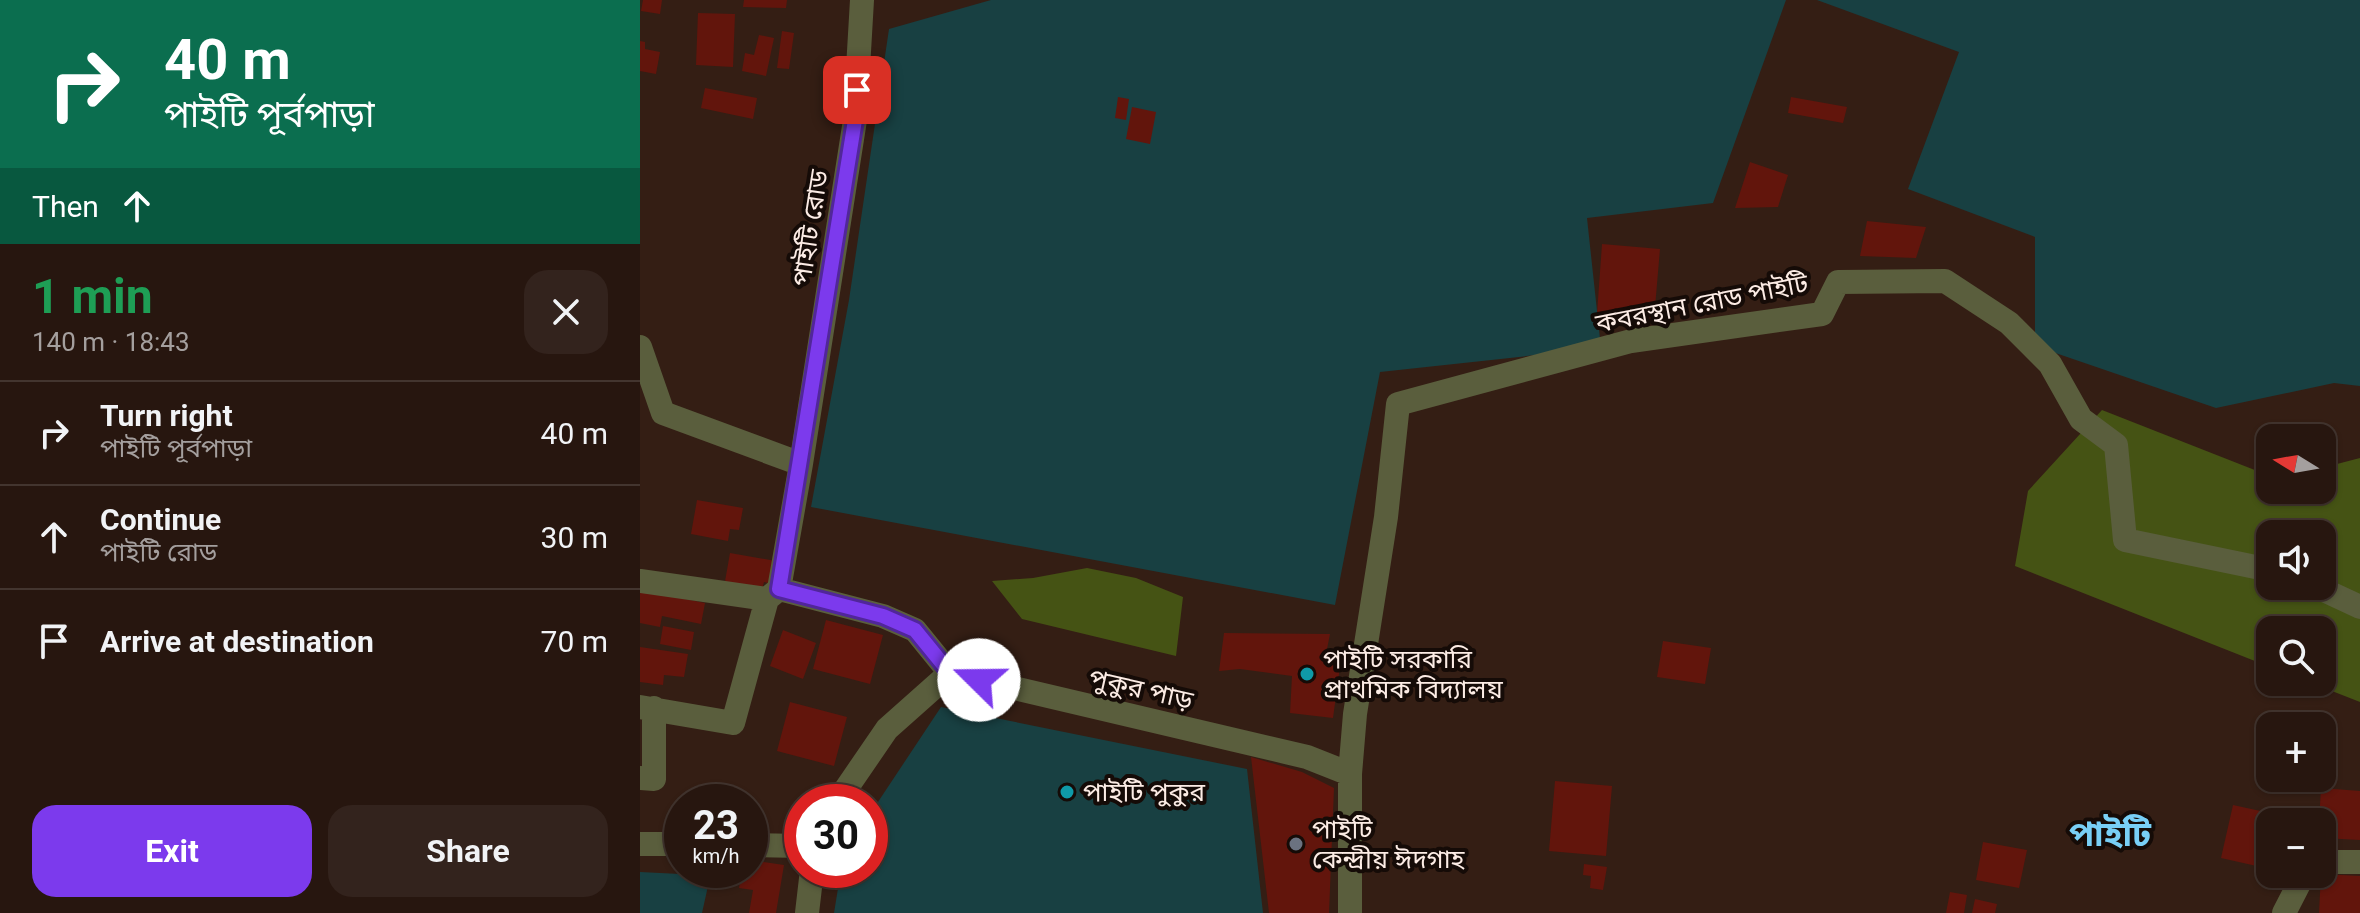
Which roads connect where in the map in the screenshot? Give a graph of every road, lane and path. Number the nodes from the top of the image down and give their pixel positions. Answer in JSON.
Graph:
{"nodes":[{"id":1,"x":862,"y":0,"type":"edge"},
{"id":2,"x":640,"y":347,"type":"edge"},
{"id":3,"x":801,"y":464,"type":"junction"},
{"id":4,"x":2256,"y":567,"type":"edge"},
{"id":5,"x":640,"y":581,"type":"edge"},
{"id":6,"x":773,"y":594,"type":"junction"},
{"id":7,"x":2336,"y":596,"type":"edge"},
{"id":8,"x":2360,"y":607,"type":"edge"},
{"id":9,"x":950,"y":673,"type":"junction"},
{"id":10,"x":647,"y":707,"type":"edge"},
{"id":11,"x":1350,"y":774,"type":"junction"},
{"id":12,"x":640,"y":778,"type":"edge"},
{"id":13,"x":849,"y":784,"type":"edge"},
{"id":14,"x":640,"y":844,"type":"edge"},
{"id":15,"x":664,"y":844,"type":"edge"},
{"id":16,"x":2336,"y":862,"type":"edge"},
{"id":17,"x":2360,"y":862,"type":"edge"},
{"id":18,"x":810,"y":888,"type":"edge"},
{"id":19,"x":2297,"y":888,"type":"edge"},
{"id":20,"x":807,"y":913,"type":"edge"},
{"id":21,"x":1350,"y":913,"type":"edge"},
{"id":22,"x":2284,"y":913,"type":"edge"}],
"edges":[{"from":1,"to":3,"type":"street","name":"পাইটি রোড"},
{"from":2,"to":3,"type":"street"},
{"from":3,"to":6,"type":"street","name":"পাইটি রোড"},
{"from":4,"to":11,"type":"street","name":"কবরস্থান রোড পাইটি"},
{"from":5,"to":6,"type":"street"},
{"from":6,"to":9,"type":"street"},
{"from":6,"to":10,"type":"street","name":"পাইটি রোড"},
{"from":7,"to":8,"type":"street"},
{"from":9,"to":11,"type":"street","name":"পুকুর পাড়"},
{"from":9,"to":13,"type":"street"},
{"from":10,"to":12,"type":"street"},
{"from":11,"to":21,"type":"street"},
{"from":14,"to":15,"type":"street"},
{"from":16,"to":17,"type":"street"},
{"from":18,"to":20,"type":"street"},
{"from":19,"to":22,"type":"street"}]}
